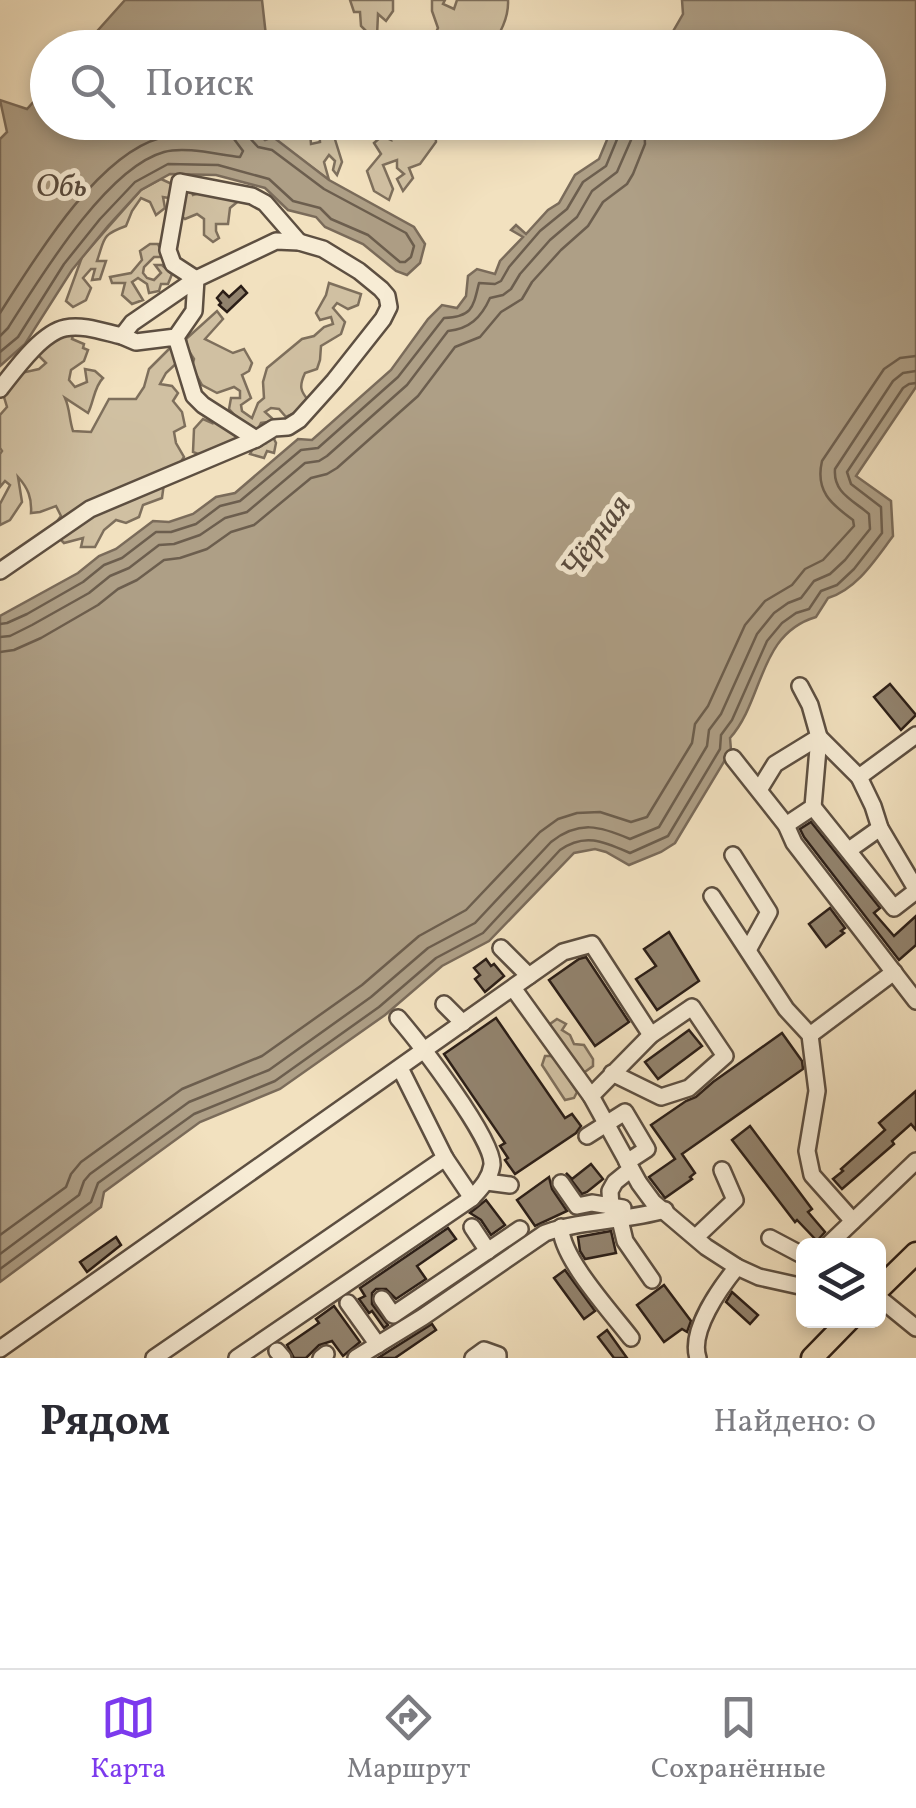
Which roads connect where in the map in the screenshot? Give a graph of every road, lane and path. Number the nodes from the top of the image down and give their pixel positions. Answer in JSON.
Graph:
{"nodes":[{"id":1,"x":299,"y":242,"type":"junction"},
{"id":2,"x":196,"y":279,"type":"junction"},
{"id":3,"x":122,"y":336,"type":"junction"},
{"id":4,"x":176,"y":338,"type":"junction"},
{"id":5,"x":0,"y":389,"type":"edge"},
{"id":6,"x":256,"y":439,"type":"junction"},
{"id":7,"x":0,"y":570,"type":"edge"},
{"id":8,"x":800,"y":686,"type":"dead end"},
{"id":9,"x":916,"y":736,"type":"edge"},
{"id":10,"x":820,"y":738,"type":"junction"},
{"id":11,"x":733,"y":758,"type":"dead end"},
{"id":12,"x":859,"y":776,"type":"junction"},
{"id":13,"x":760,"y":790,"type":"junction"},
{"id":14,"x":813,"y":808,"type":"junction"},
{"id":15,"x":786,"y":825,"type":"junction"},
{"id":16,"x":880,"y":828,"type":"junction"},
{"id":17,"x":850,"y":850,"type":"junction"},
{"id":18,"x":732,"y":855,"type":"dead end"},
{"id":19,"x":916,"y":890,"type":"edge"},
{"id":20,"x":712,"y":896,"type":"dead end"},
{"id":21,"x":501,"y":948,"type":"dead end"},
{"id":22,"x":748,"y":950,"type":"junction"},
{"id":23,"x":529,"y":976,"type":"junction"},
{"id":24,"x":904,"y":977,"type":"edge"},
{"id":25,"x":512,"y":988,"type":"junction"},
{"id":26,"x":916,"y":1001,"type":"edge"},
{"id":27,"x":444,"y":1004,"type":"dead end"},
{"id":28,"x":398,"y":1018,"type":"dead end"},
{"id":29,"x":463,"y":1024,"type":"junction"},
{"id":30,"x":651,"y":1035,"type":"junction"},
{"id":31,"x":810,"y":1035,"type":"junction"},
{"id":32,"x":426,"y":1050,"type":"junction"},
{"id":33,"x":400,"y":1068,"type":"junction"},
{"id":34,"x":612,"y":1073,"type":"junction"},
{"id":35,"x":591,"y":1096,"type":"junction"},
{"id":36,"x":606,"y":1124,"type":"junction"},
{"id":37,"x":587,"y":1136,"type":"dead end"},
{"id":38,"x":446,"y":1158,"type":"junction"},
{"id":39,"x":916,"y":1161,"type":"edge"},
{"id":40,"x":629,"y":1166,"type":"junction"},
{"id":41,"x":722,"y":1170,"type":"dead end"},
{"id":42,"x":487,"y":1182,"type":"junction"},
{"id":43,"x":562,"y":1183,"type":"dead end"},
{"id":44,"x":510,"y":1185,"type":"dead end"},
{"id":45,"x":472,"y":1198,"type":"junction"},
{"id":46,"x":665,"y":1210,"type":"junction"},
{"id":47,"x":618,"y":1212,"type":"junction"},
{"id":48,"x":853,"y":1221,"type":"junction"},
{"id":49,"x":472,"y":1227,"type":"dead end"},
{"id":50,"x":561,"y":1227,"type":"junction"},
{"id":51,"x":520,"y":1229,"type":"dead end"},
{"id":52,"x":696,"y":1237,"type":"junction"},
{"id":53,"x":770,"y":1238,"type":"dead end"},
{"id":54,"x":836,"y":1238,"type":"edge"},
{"id":55,"x":488,"y":1251,"type":"junction"},
{"id":56,"x":796,"y":1252,"type":"edge"},
{"id":57,"x":916,"y":1254,"type":"edge"},
{"id":58,"x":737,"y":1267,"type":"junction"},
{"id":59,"x":652,"y":1280,"type":"dead end"},
{"id":60,"x":796,"y":1285,"type":"edge"},
{"id":61,"x":886,"y":1286,"type":"edge"},
{"id":62,"x":382,"y":1299,"type":"dead end"},
{"id":63,"x":886,"y":1301,"type":"edge"},
{"id":64,"x":412,"y":1302,"type":"junction"},
{"id":65,"x":348,"y":1303,"type":"dead end"},
{"id":66,"x":423,"y":1317,"type":"junction"},
{"id":67,"x":841,"y":1328,"type":"edge"},
{"id":68,"x":916,"y":1328,"type":"edge"},
{"id":69,"x":631,"y":1338,"type":"dead end"},
{"id":70,"x":378,"y":1344,"type":"junction"},
{"id":71,"x":0,"y":1349,"type":"edge"},
{"id":72,"x":815,"y":1357,"type":"edge"},
{"id":73,"x":154,"y":1358,"type":"edge"},
{"id":74,"x":237,"y":1358,"type":"edge"},
{"id":75,"x":356,"y":1358,"type":"edge"},
{"id":76,"x":473,"y":1358,"type":"edge"},
{"id":77,"x":498,"y":1358,"type":"edge"},
{"id":78,"x":698,"y":1358,"type":"edge"}],
"edges":[{"from":1,"to":2,"type":"lane"},
{"from":1,"to":2,"type":"lane"},
{"from":1,"to":6,"type":"lane"},
{"from":2,"to":3,"type":"lane"},
{"from":2,"to":4,"type":"lane"},
{"from":3,"to":4,"type":"lane"},
{"from":3,"to":5,"type":"lane"},
{"from":4,"to":6,"type":"lane"},
{"from":6,"to":7,"type":"lane"},
{"from":8,"to":10,"type":"lane"},
{"from":9,"to":12,"type":"lane"},
{"from":10,"to":12,"type":"lane"},
{"from":10,"to":13,"type":"lane"},
{"from":10,"to":14,"type":"lane"},
{"from":11,"to":13,"type":"lane"},
{"from":12,"to":16,"type":"lane"},
{"from":13,"to":15,"type":"lane"},
{"from":14,"to":15,"type":"lane"},
{"from":14,"to":17,"type":"lane"},
{"from":15,"to":24,"type":"lane"},
{"from":16,"to":17,"type":"lane"},
{"from":16,"to":19,"type":"lane"},
{"from":17,"to":19,"type":"lane"},
{"from":18,"to":22,"type":"lane"},
{"from":20,"to":22,"type":"lane"},
{"from":21,"to":23,"type":"lane"},
{"from":22,"to":31,"type":"lane"},
{"from":23,"to":25,"type":"lane"},
{"from":23,"to":30,"type":"lane"},
{"from":24,"to":26,"type":"lane"},
{"from":24,"to":31,"type":"lane"},
{"from":25,"to":29,"type":"lane"},
{"from":25,"to":35,"type":"lane"},
{"from":27,"to":29,"type":"lane"},
{"from":28,"to":32,"type":"lane"},
{"from":29,"to":32,"type":"lane"},
{"from":30,"to":34,"type":"lane"},
{"from":30,"to":34,"type":"lane"},
{"from":31,"to":48,"type":"lane"},
{"from":32,"to":33,"type":"lane"},
{"from":32,"to":42,"type":"lane"},
{"from":33,"to":38,"type":"lane"},
{"from":33,"to":71,"type":"lane"},
{"from":34,"to":35,"type":"lane"},
{"from":35,"to":36,"type":"lane"},
{"from":36,"to":37,"type":"lane"},
{"from":36,"to":40,"type":"lane"},
{"from":36,"to":40,"type":"lane"},
{"from":38,"to":45,"type":"lane"},
{"from":38,"to":73,"type":"lane"},
{"from":39,"to":48,"type":"lane"},
{"from":40,"to":46,"type":"lane"},
{"from":40,"to":47,"type":"lane"},
{"from":41,"to":52,"type":"lane"},
{"from":42,"to":44,"type":"lane"},
{"from":42,"to":45,"type":"lane"},
{"from":43,"to":47,"type":"lane"},
{"from":45,"to":74,"type":"lane"},
{"from":46,"to":47,"type":"lane"},
{"from":46,"to":52,"type":"lane"},
{"from":47,"to":50,"type":"lane"},
{"from":47,"to":59,"type":"lane"},
{"from":48,"to":54,"type":"lane"},
{"from":49,"to":55,"type":"lane"},
{"from":50,"to":66,"type":"lane"},
{"from":50,"to":69,"type":"lane"},
{"from":51,"to":55,"type":"lane"},
{"from":52,"to":58,"type":"lane"},
{"from":53,"to":56,"type":"lane"},
{"from":55,"to":64,"type":"lane"},
{"from":57,"to":61,"type":"main road"},
{"from":58,"to":60,"type":"lane"},
{"from":58,"to":78,"type":"lane"},
{"from":62,"to":64,"type":"lane"},
{"from":63,"to":68,"type":"lane"},
{"from":64,"to":66,"type":"lane"},
{"from":65,"to":70,"type":"lane"},
{"from":66,"to":70,"type":"lane"},
{"from":67,"to":72,"type":"main road"},
{"from":70,"to":75,"type":"lane"},
{"from":76,"to":77,"type":"lane"}]}
